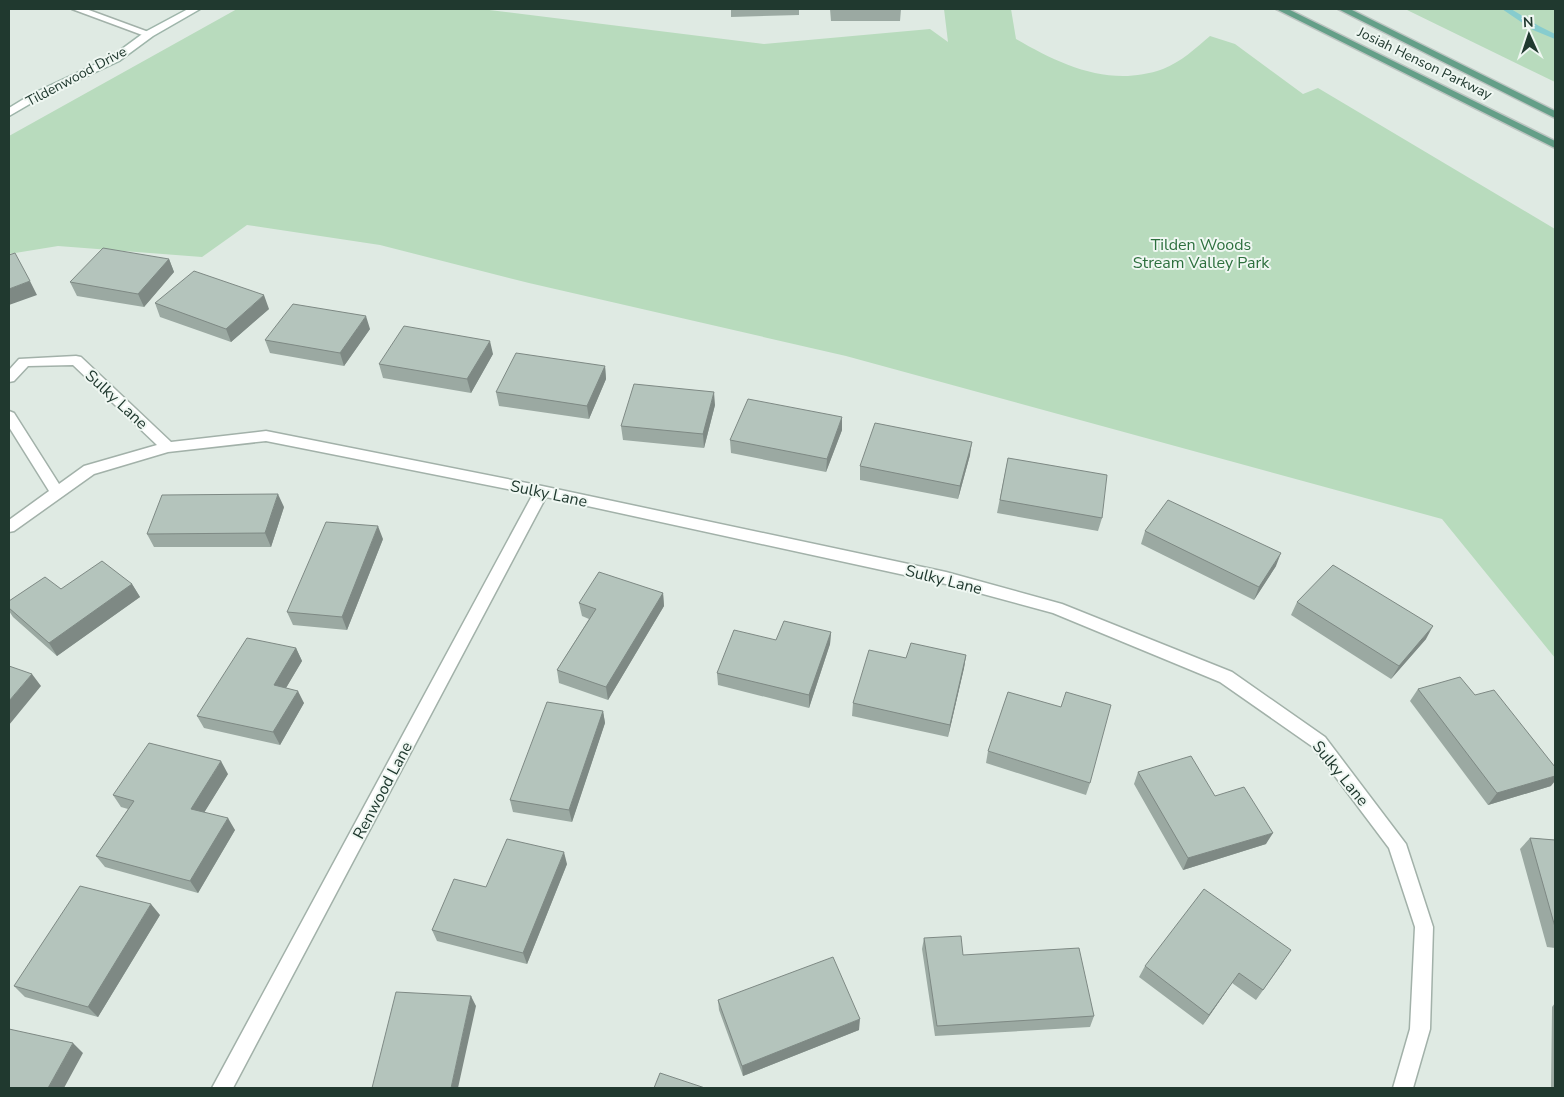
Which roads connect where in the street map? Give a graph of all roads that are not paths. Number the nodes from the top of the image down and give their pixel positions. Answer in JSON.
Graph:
{"nodes":[{"id":1,"x":77,"y":9,"type":"edge"},
{"id":2,"x":195,"y":9,"type":"edge"},
{"id":3,"x":1281,"y":9,"type":"edge"},
{"id":4,"x":1343,"y":9,"type":"edge"},
{"id":5,"x":149,"y":34,"type":"junction"},
{"id":6,"x":9,"y":113,"type":"edge"},
{"id":7,"x":1555,"y":115,"type":"edge"},
{"id":8,"x":1555,"y":145,"type":"edge"},
{"id":9,"x":9,"y":378,"type":"edge"},
{"id":10,"x":9,"y":416,"type":"edge"},
{"id":11,"x":168,"y":447,"type":"junction"},
{"id":12,"x":542,"y":491,"type":"junction"},
{"id":13,"x":57,"y":493,"type":"junction"},
{"id":14,"x":9,"y":527,"type":"edge"},
{"id":15,"x":222,"y":1088,"type":"edge"},
{"id":16,"x":1403,"y":1088,"type":"edge"}],
"edges":[{"from":1,"to":5,"type":"street"},
{"from":2,"to":5,"type":"street","name":"Tildenwood Drive"},
{"from":3,"to":8,"type":"main road","name":"Josiah Henson Parkway"},
{"from":4,"to":7,"type":"main road","name":"Josiah Henson Parkway"},
{"from":5,"to":6,"type":"street","name":"Tildenwood Drive"},
{"from":9,"to":11,"type":"street","name":"Sulky Lane"},
{"from":10,"to":13,"type":"street"},
{"from":11,"to":12,"type":"street","name":"Sulky Lane"},
{"from":11,"to":13,"type":"street","name":"Sulky Lane"},
{"from":12,"to":15,"type":"street","name":"Renwood Lane"},
{"from":12,"to":16,"type":"street","name":"Sulky Lane"},
{"from":13,"to":14,"type":"street","name":"Sulky Lane"}]}
